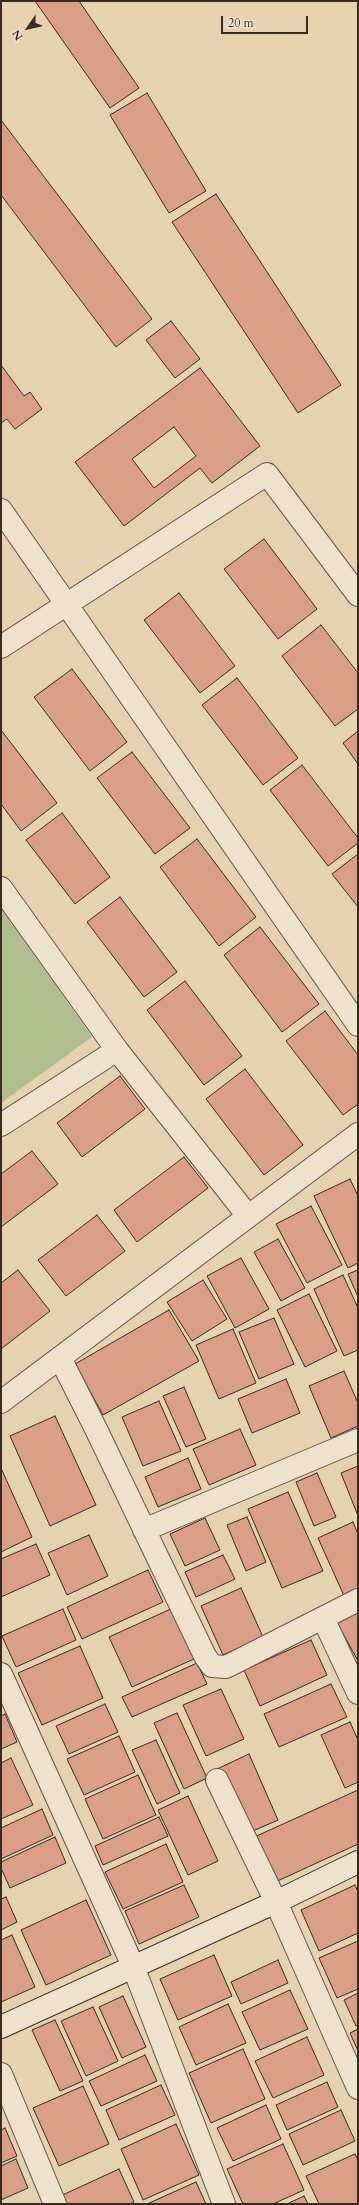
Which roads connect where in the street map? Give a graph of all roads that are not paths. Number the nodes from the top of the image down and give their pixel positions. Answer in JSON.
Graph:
{"nodes":[{"id":1,"x":1,"y":510,"type":"edge"},
{"id":2,"x":358,"y":595,"type":"edge"},
{"id":3,"x":66,"y":605,"type":"junction"},
{"id":4,"x":1,"y":647,"type":"edge"},
{"id":5,"x":1,"y":888,"type":"edge"},
{"id":6,"x":358,"y":1025,"type":"edge"},
{"id":7,"x":117,"y":1050,"type":"junction"},
{"id":8,"x":1,"y":1125,"type":"edge"},
{"id":9,"x":358,"y":1134,"type":"edge"},
{"id":10,"x":248,"y":1216,"type":"junction"},
{"id":11,"x":60,"y":1358,"type":"junction"},
{"id":12,"x":1,"y":1402,"type":"edge"},
{"id":13,"x":358,"y":1440,"type":"edge"},
{"id":14,"x":144,"y":1530,"type":"junction"},
{"id":15,"x":358,"y":1600,"type":"edge"},
{"id":16,"x":323,"y":1618,"type":"junction"},
{"id":17,"x":1,"y":1674,"type":"edge"},
{"id":18,"x":358,"y":1693,"type":"edge"},
{"id":19,"x":217,"y":1780,"type":"dead end"},
{"id":20,"x":358,"y":1862,"type":"edge"},
{"id":21,"x":276,"y":1902,"type":"junction"},
{"id":22,"x":133,"y":1966,"type":"junction"},
{"id":23,"x":1,"y":2027,"type":"edge"},
{"id":24,"x":1,"y":2074,"type":"edge"},
{"id":25,"x":358,"y":2088,"type":"edge"},
{"id":26,"x":55,"y":2204,"type":"edge"},
{"id":27,"x":224,"y":2204,"type":"edge"}],
"edges":[{"from":1,"to":3,"type":"street"},
{"from":2,"to":3,"type":"street"},
{"from":3,"to":4,"type":"street"},
{"from":3,"to":6,"type":"street"},
{"from":5,"to":7,"type":"street"},
{"from":7,"to":8,"type":"street"},
{"from":7,"to":10,"type":"street"},
{"from":9,"to":10,"type":"street"},
{"from":10,"to":11,"type":"street"},
{"from":11,"to":12,"type":"street"},
{"from":11,"to":14,"type":"street"},
{"from":13,"to":14,"type":"street"},
{"from":14,"to":16,"type":"street"},
{"from":15,"to":16,"type":"street"},
{"from":16,"to":18,"type":"street"},
{"from":17,"to":22,"type":"street"},
{"from":19,"to":21,"type":"street"},
{"from":20,"to":21,"type":"street"},
{"from":21,"to":22,"type":"street"},
{"from":21,"to":25,"type":"street"},
{"from":22,"to":23,"type":"street"},
{"from":22,"to":27,"type":"street"},
{"from":24,"to":26,"type":"street"}]}
